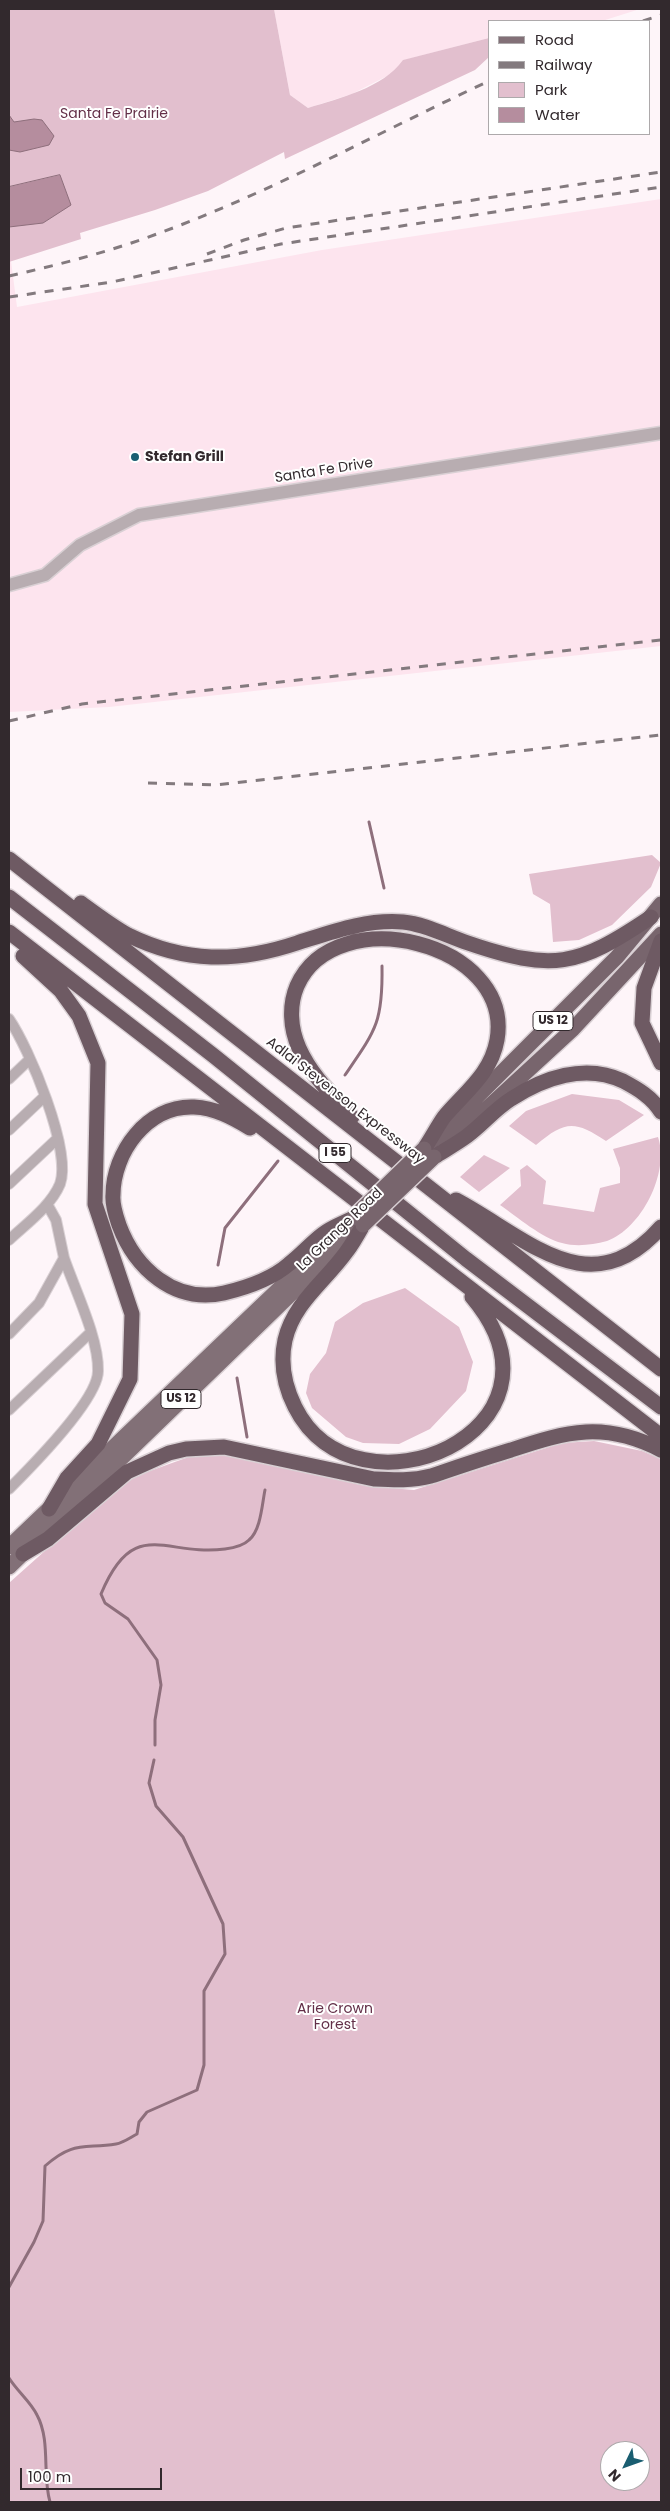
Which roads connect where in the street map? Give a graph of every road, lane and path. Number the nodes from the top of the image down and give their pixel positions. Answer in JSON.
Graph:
{"nodes":[{"id":1,"x":661,"y":434,"type":"edge"},
{"id":2,"x":9,"y":585,"type":"edge"},
{"id":3,"x":9,"y":855,"type":"edge"},
{"id":4,"x":9,"y":859,"type":"edge"},
{"id":5,"x":9,"y":897,"type":"edge"},
{"id":6,"x":661,"y":904,"type":"edge"},
{"id":7,"x":651,"y":918,"type":"junction"},
{"id":8,"x":9,"y":932,"type":"edge"},
{"id":9,"x":661,"y":934,"type":"edge"},
{"id":10,"x":661,"y":941,"type":"edge"},
{"id":11,"x":9,"y":944,"type":"edge"},
{"id":12,"x":10,"y":1022,"type":"edge"},
{"id":13,"x":30,"y":1059,"type":"junction"},
{"id":14,"x":661,"y":1063,"type":"edge"},
{"id":15,"x":9,"y":1079,"type":"edge"},
{"id":16,"x":45,"y":1096,"type":"junction"},
{"id":17,"x":661,"y":1112,"type":"edge"},
{"id":18,"x":456,"y":1127,"type":"junction"},
{"id":19,"x":9,"y":1130,"type":"edge"},
{"id":20,"x":58,"y":1138,"type":"junction"},
{"id":21,"x":380,"y":1148,"type":"junction"},
{"id":22,"x":429,"y":1153,"type":"junction"},
{"id":23,"x":327,"y":1176,"type":"junction"},
{"id":24,"x":9,"y":1184,"type":"edge"},
{"id":25,"x":436,"y":1193,"type":"junction"},
{"id":26,"x":47,"y":1204,"type":"junction"},
{"id":27,"x":358,"y":1222,"type":"junction"},
{"id":28,"x":661,"y":1227,"type":"edge"},
{"id":29,"x":9,"y":1240,"type":"edge"},
{"id":30,"x":336,"y":1242,"type":"junction"},
{"id":31,"x":429,"y":1256,"type":"junction"},
{"id":32,"x":64,"y":1258,"type":"junction"},
{"id":33,"x":91,"y":1332,"type":"junction"},
{"id":34,"x":9,"y":1334,"type":"edge"},
{"id":35,"x":661,"y":1369,"type":"edge"},
{"id":36,"x":661,"y":1407,"type":"edge"},
{"id":37,"x":9,"y":1410,"type":"edge"},
{"id":38,"x":661,"y":1436,"type":"edge"},
{"id":39,"x":661,"y":1450,"type":"edge"},
{"id":40,"x":9,"y":1489,"type":"edge"},
{"id":41,"x":48,"y":1510,"type":"junction"},
{"id":42,"x":9,"y":1547,"type":"edge"},
{"id":43,"x":23,"y":1554,"type":"junction"},
{"id":44,"x":9,"y":1567,"type":"edge"}],
"edges":[{"from":1,"to":2,"type":"street","name":"Santa Fe Drive"},
{"from":3,"to":7,"type":"highway"},
{"from":4,"to":21,"type":"highway","name":"Adlai Stevenson Expressway","number":"I 55"},
{"from":5,"to":36,"type":"highway","number":"I 55"},
{"from":6,"to":7,"type":"highway","number":"US 12"},
{"from":7,"to":18,"type":"highway","number":"US 12"},
{"from":8,"to":23,"type":"highway"},
{"from":9,"to":18,"type":"highway","number":"US 12"},
{"from":10,"to":14,"type":"highway"},
{"from":11,"to":41,"type":"highway"},
{"from":12,"to":13,"type":"street"},
{"from":13,"to":15,"type":"street"},
{"from":13,"to":16,"type":"street"},
{"from":16,"to":19,"type":"street"},
{"from":16,"to":20,"type":"street"},
{"from":17,"to":18,"type":"highway"},
{"from":18,"to":21,"type":"highway"},
{"from":18,"to":22,"type":"highway"},
{"from":18,"to":22,"type":"highway"},
{"from":20,"to":24,"type":"street"},
{"from":20,"to":26,"type":"street"},
{"from":21,"to":25,"type":"highway","name":"Adlai Stevenson Expressway","number":"I 55"},
{"from":22,"to":27,"type":"highway","name":"La Grange Road","bridge":true},
{"from":23,"to":30,"type":"highway"},
{"from":23,"to":31,"type":"highway"},
{"from":25,"to":28,"type":"highway"},
{"from":25,"to":35,"type":"highway","name":"Adlai Stevenson Expressway","number":"I 55"},
{"from":26,"to":29,"type":"street"},
{"from":26,"to":32,"type":"street"},
{"from":27,"to":30,"type":"highway"},
{"from":27,"to":30,"type":"highway"},
{"from":30,"to":31,"type":"highway"},
{"from":30,"to":41,"type":"main road","name":"La Grange Road","number":"US 12"},
{"from":30,"to":43,"type":"main road","name":"La Grange Road","number":"US 12"},
{"from":31,"to":38,"type":"highway"},
{"from":32,"to":33,"type":"street"},
{"from":32,"to":34,"type":"street"},
{"from":33,"to":37,"type":"street"},
{"from":33,"to":40,"type":"street"},
{"from":39,"to":43,"type":"highway"},
{"from":41,"to":42,"type":"main road","name":"La Grange Road","number":"US 12"},
{"from":43,"to":44,"type":"main road","name":"La Grange Road","number":"US 12"}]}
